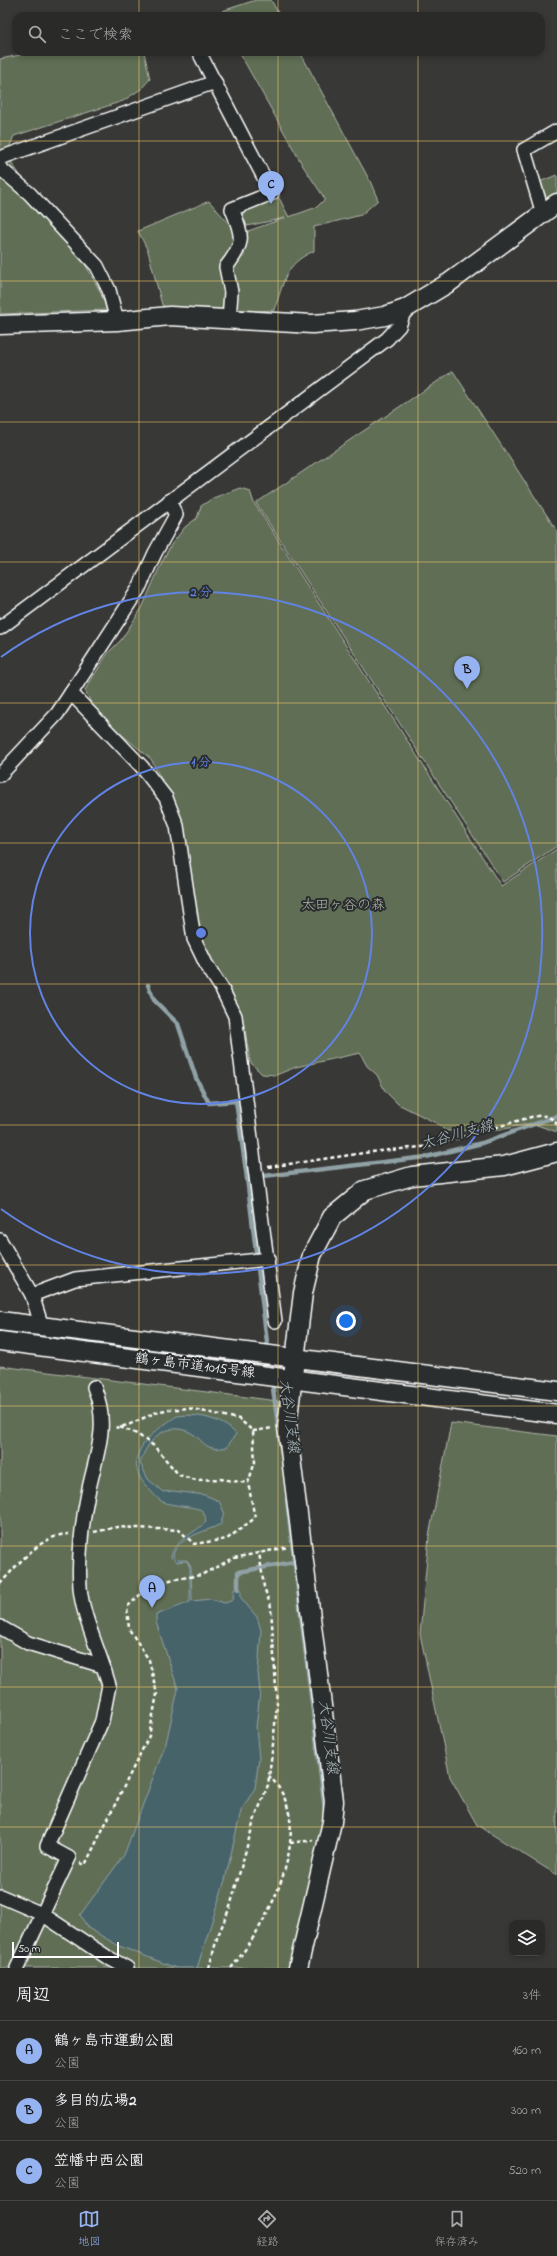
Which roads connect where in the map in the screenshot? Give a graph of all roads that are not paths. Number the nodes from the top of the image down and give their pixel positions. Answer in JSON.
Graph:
{"nodes":[{"id":1,"x":201,"y":56,"type":"dead end"},
{"id":2,"x":215,"y":82,"type":"junction"},
{"id":3,"x":557,"y":131,"type":"edge"},
{"id":4,"x":0,"y":158,"type":"edge"},
{"id":5,"x":0,"y":168,"type":"edge"},
{"id":6,"x":557,"y":203,"type":"edge"},
{"id":7,"x":543,"y":214,"type":"junction"},
{"id":8,"x":405,"y":309,"type":"junction"},
{"id":9,"x":229,"y":320,"type":"junction"},
{"id":10,"x":117,"y":321,"type":"junction"},
{"id":11,"x":0,"y":325,"type":"edge"},
{"id":12,"x":169,"y":501,"type":"junction"},
{"id":13,"x":0,"y":628,"type":"edge"},
{"id":14,"x":71,"y":693,"type":"junction"},
{"id":15,"x":0,"y":775,"type":"edge"},
{"id":16,"x":557,"y":1152,"type":"edge"},
{"id":17,"x":0,"y":1240,"type":"edge"},
{"id":18,"x":268,"y":1259,"type":"junction"},
{"id":19,"x":32,"y":1295,"type":"junction"},
{"id":20,"x":0,"y":1321,"type":"edge"},
{"id":21,"x":275,"y":1321,"type":"dead end"},
{"id":22,"x":42,"y":1327,"type":"junction"},
{"id":23,"x":0,"y":1341,"type":"edge"},
{"id":24,"x":294,"y":1358,"type":"junction"},
{"id":25,"x":291,"y":1378,"type":"junction"},
{"id":26,"x":94,"y":1387,"type":"dead end"},
{"id":27,"x":557,"y":1391,"type":"edge"},
{"id":28,"x":557,"y":1414,"type":"edge"},
{"id":29,"x":0,"y":1627,"type":"edge"},
{"id":30,"x":103,"y":1666,"type":"junction"},
{"id":31,"x":0,"y":1896,"type":"edge"},
{"id":32,"x":42,"y":1914,"type":"junction"},
{"id":33,"x":17,"y":1968,"type":"edge"},
{"id":34,"x":127,"y":1968,"type":"edge"},
{"id":35,"x":298,"y":1968,"type":"edge"}],
"edges":[{"from":1,"to":2,"type":"street"},
{"from":2,"to":4,"type":"street"},
{"from":2,"to":9,"type":"street"},
{"from":3,"to":7,"type":"street"},
{"from":5,"to":10,"type":"street"},
{"from":6,"to":7,"type":"street"},
{"from":7,"to":8,"type":"street"},
{"from":8,"to":9,"type":"street"},
{"from":8,"to":12,"type":"street"},
{"from":9,"to":10,"type":"street"},
{"from":10,"to":11,"type":"street"},
{"from":12,"to":13,"type":"street"},
{"from":12,"to":14,"type":"street"},
{"from":14,"to":15,"type":"street"},
{"from":14,"to":18,"type":"street"},
{"from":16,"to":24,"type":"street"},
{"from":17,"to":19,"type":"street"},
{"from":18,"to":19,"type":"street"},
{"from":18,"to":21,"type":"street"},
{"from":19,"to":22,"type":"street"},
{"from":20,"to":22,"type":"street","name":"鶴ヶ島市道1015号線"},
{"from":22,"to":24,"type":"street","name":"鶴ヶ島市道1015号線"},
{"from":23,"to":25,"type":"street","name":"鶴ヶ島市道1015号線"},
{"from":24,"to":25,"type":"street"},
{"from":24,"to":27,"type":"street","name":"鶴ヶ島市道1015号線"},
{"from":25,"to":28,"type":"street","name":"鶴ヶ島市道1015号線"},
{"from":25,"to":35,"type":"street"},
{"from":26,"to":30,"type":"street"},
{"from":29,"to":30,"type":"street"},
{"from":30,"to":32,"type":"street"},
{"from":31,"to":32,"type":"street"},
{"from":32,"to":33,"type":"street"},
{"from":32,"to":34,"type":"street"}]}
